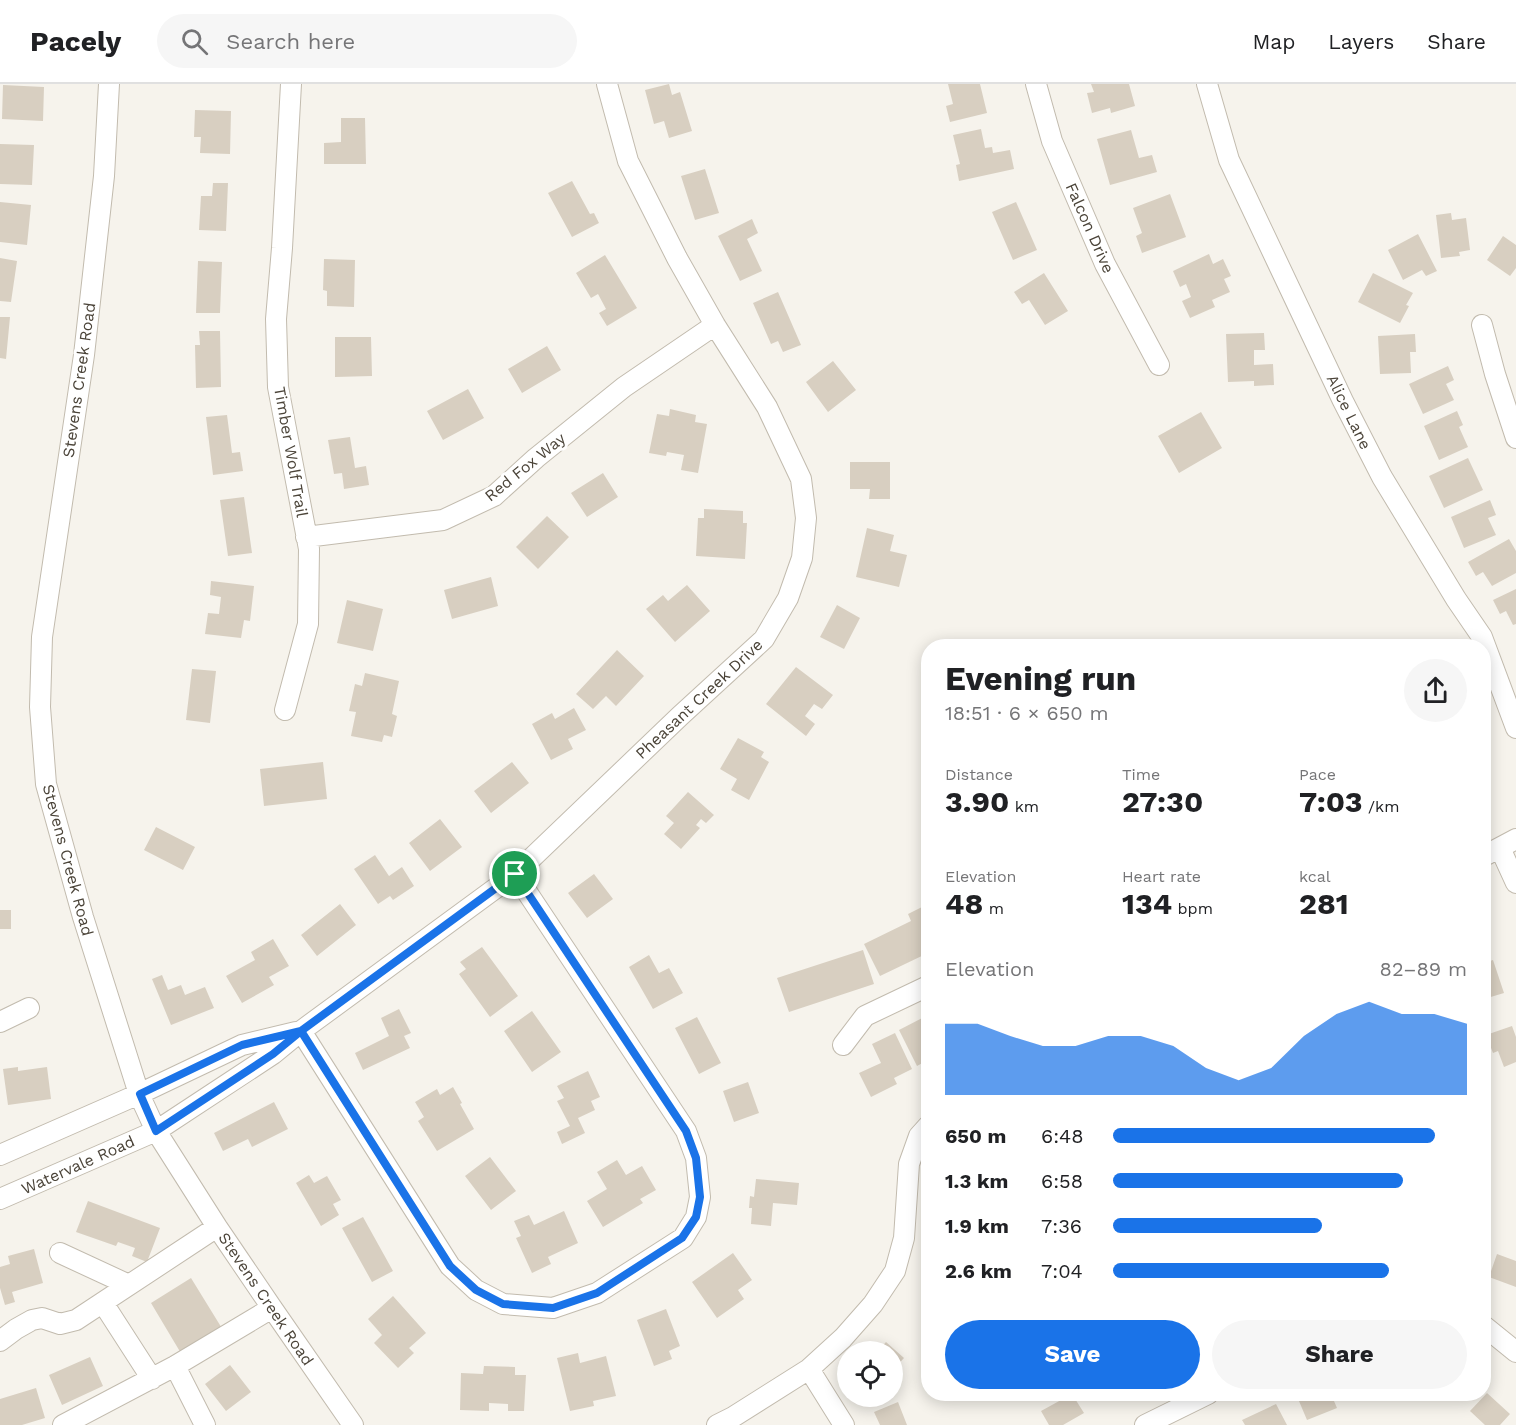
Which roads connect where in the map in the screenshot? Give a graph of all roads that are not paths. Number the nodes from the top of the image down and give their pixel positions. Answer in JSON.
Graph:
{"nodes":[{"id":1,"x":110,"y":84,"type":"edge"},
{"id":2,"x":291,"y":84,"type":"edge"},
{"id":3,"x":608,"y":84,"type":"edge"},
{"id":4,"x":1036,"y":84,"type":"edge"},
{"id":5,"x":1207,"y":84,"type":"edge"},
{"id":6,"x":715,"y":325,"type":"junction"},
{"id":7,"x":1482,"y":325,"type":"dead end"},
{"id":8,"x":1159,"y":365,"type":"dead end"},
{"id":9,"x":1516,"y":438,"type":"edge"},
{"id":10,"x":306,"y":537,"type":"junction"},
{"id":11,"x":1483,"y":639,"type":"edge"},
{"id":12,"x":1491,"y":661,"type":"edge"},
{"id":13,"x":285,"y":710,"type":"dead end"},
{"id":14,"x":1516,"y":728,"type":"edge"},
{"id":15,"x":1500,"y":848,"type":"edge"},
{"id":16,"x":515,"y":874,"type":"junction"},
{"id":17,"x":1516,"y":883,"type":"edge"},
{"id":18,"x":921,"y":989,"type":"edge"},
{"id":19,"x":29,"y":1008,"type":"dead end"},
{"id":20,"x":0,"y":1022,"type":"edge"},
{"id":21,"x":301,"y":1031,"type":"junction"},
{"id":22,"x":843,"y":1045,"type":"dead end"},
{"id":23,"x":212,"y":1060,"type":"junction"},
{"id":24,"x":225,"y":1085,"type":"junction"},
{"id":25,"x":140,"y":1094,"type":"junction"},
{"id":26,"x":156,"y":1131,"type":"junction"},
{"id":27,"x":921,"y":1134,"type":"edge"},
{"id":28,"x":0,"y":1155,"type":"edge"},
{"id":29,"x":0,"y":1199,"type":"edge"},
{"id":30,"x":217,"y":1227,"type":"junction"},
{"id":31,"x":60,"y":1254,"type":"dead end"},
{"id":32,"x":129,"y":1285,"type":"junction"},
{"id":33,"x":103,"y":1303,"type":"junction"},
{"id":34,"x":272,"y":1308,"type":"junction"},
{"id":35,"x":1491,"y":1332,"type":"edge"},
{"id":36,"x":0,"y":1341,"type":"edge"},
{"id":37,"x":1516,"y":1352,"type":"edge"},
{"id":38,"x":175,"y":1366,"type":"junction"},
{"id":39,"x":808,"y":1369,"type":"junction"},
{"id":40,"x":152,"y":1379,"type":"junction"},
{"id":41,"x":1194,"y":1401,"type":"edge"},
{"id":42,"x":63,"y":1425,"type":"edge"},
{"id":43,"x":205,"y":1425,"type":"edge"},
{"id":44,"x":353,"y":1425,"type":"edge"},
{"id":45,"x":717,"y":1425,"type":"edge"},
{"id":46,"x":844,"y":1425,"type":"edge"},
{"id":47,"x":1145,"y":1425,"type":"edge"}],
"edges":[{"from":1,"to":25,"type":"street","name":"Stevens Creek Road"},
{"from":2,"to":10,"type":"street","name":"Timber Wolf Trail"},
{"from":3,"to":6,"type":"street","name":"Pheasant Creek Drive"},
{"from":4,"to":8,"type":"street","name":"Falcon Drive"},
{"from":5,"to":11,"type":"street","name":"Alice Lane"},
{"from":6,"to":10,"type":"street","name":"Red Fox Way"},
{"from":6,"to":16,"type":"street","name":"Pheasant Creek Drive"},
{"from":7,"to":9,"type":"street"},
{"from":10,"to":13,"type":"street","name":"Timber Wolf Trail"},
{"from":12,"to":14,"type":"street","name":"Alice Lane"},
{"from":15,"to":17,"type":"street"},
{"from":16,"to":21,"type":"street","name":"Pheasant Creek Drive"},
{"from":16,"to":21,"type":"street"},
{"from":18,"to":22,"type":"street"},
{"from":19,"to":20,"type":"street"},
{"from":21,"to":23,"type":"street","name":"Pheasant Creek Drive"},
{"from":21,"to":24,"type":"street","name":"Pheasant Creek Drive"},
{"from":23,"to":24,"type":"street"},
{"from":23,"to":25,"type":"street","name":"Pheasant Creek Drive"},
{"from":24,"to":26,"type":"street","name":"Pheasant Creek Drive"},
{"from":25,"to":26,"type":"street","name":"Stevens Creek Road"},
{"from":25,"to":28,"type":"street"},
{"from":26,"to":29,"type":"street","name":"Watervale Road"},
{"from":26,"to":30,"type":"street","name":"Stevens Creek Road"},
{"from":27,"to":39,"type":"street"},
{"from":30,"to":32,"type":"street"},
{"from":30,"to":34,"type":"street","name":"Stevens Creek Road"},
{"from":31,"to":32,"type":"street"},
{"from":32,"to":33,"type":"street"},
{"from":33,"to":36,"type":"street"},
{"from":33,"to":40,"type":"street"},
{"from":34,"to":38,"type":"street"},
{"from":34,"to":44,"type":"street","name":"Stevens Creek Road"},
{"from":35,"to":37,"type":"street"},
{"from":38,"to":40,"type":"street"},
{"from":38,"to":43,"type":"street"},
{"from":39,"to":45,"type":"street"},
{"from":39,"to":46,"type":"street"},
{"from":40,"to":42,"type":"street"},
{"from":41,"to":47,"type":"street"}]}
